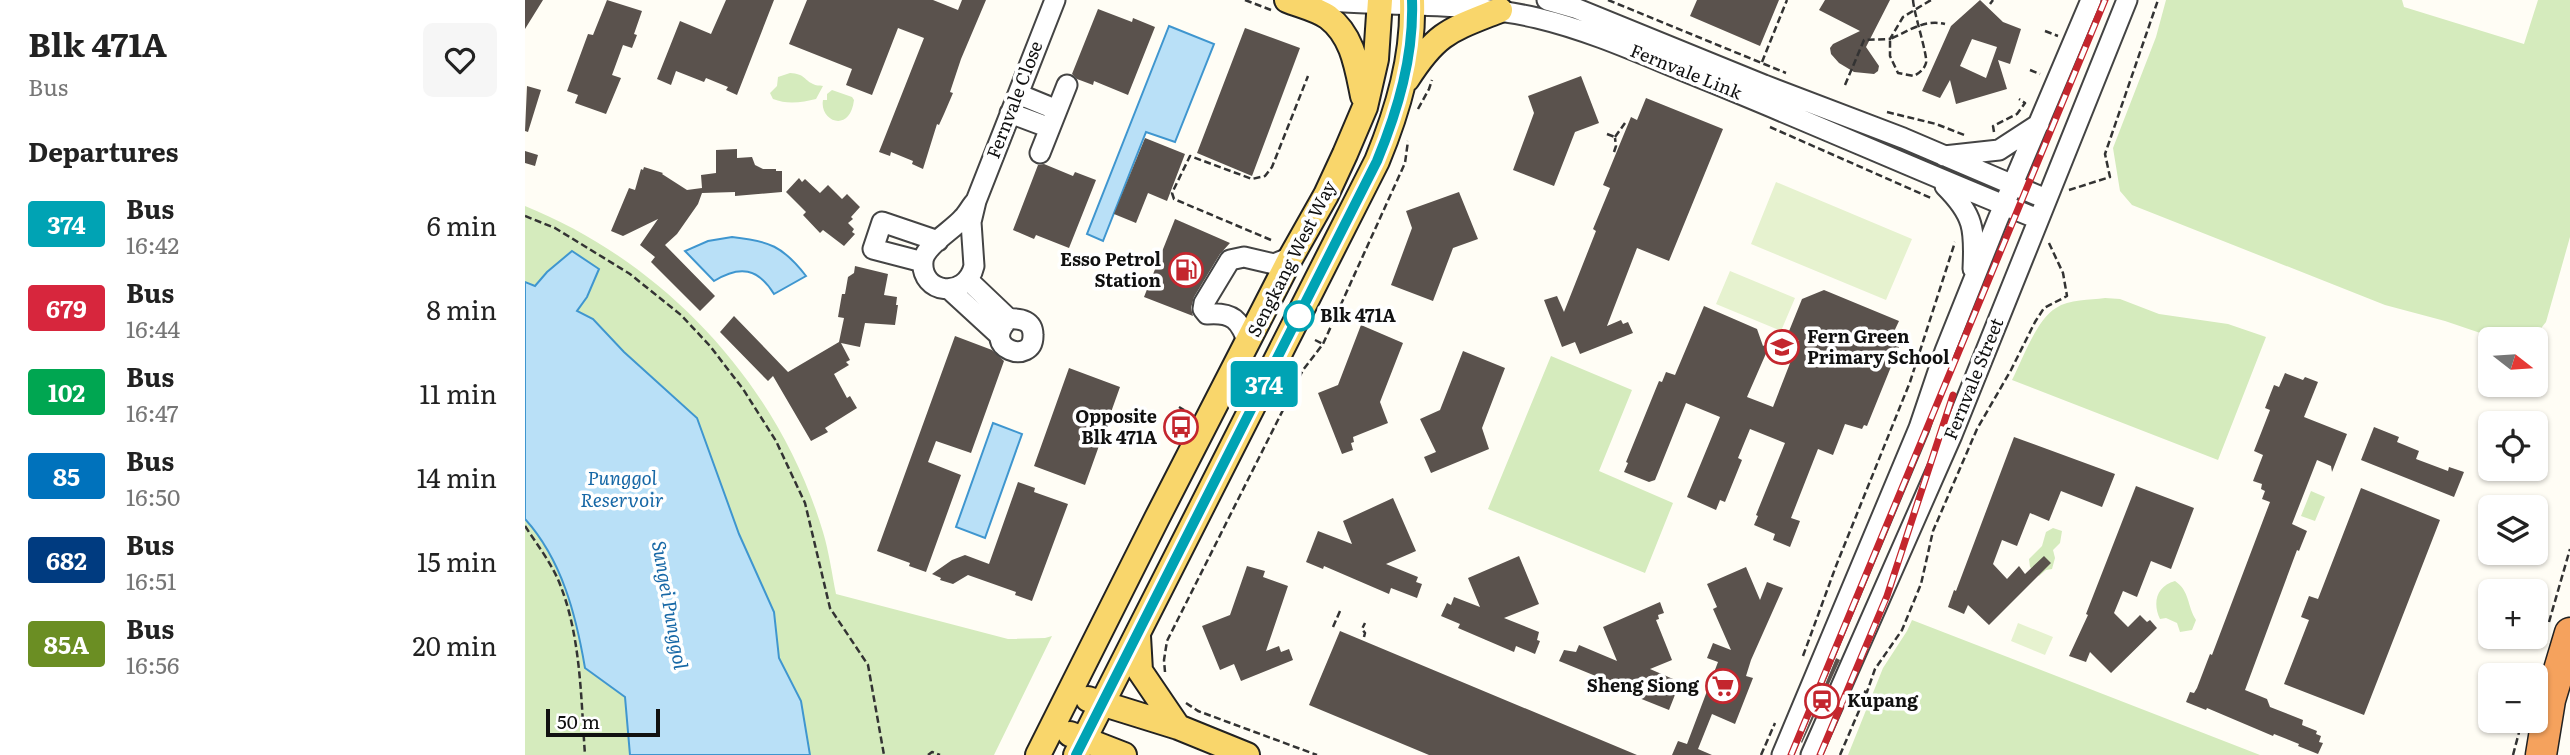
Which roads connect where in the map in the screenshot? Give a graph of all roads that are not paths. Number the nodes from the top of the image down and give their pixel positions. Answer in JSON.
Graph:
{"nodes":[{"id":1,"x":1055,"y":0,"type":"edge"},
{"id":2,"x":1287,"y":0,"type":"edge"},
{"id":3,"x":1316,"y":0,"type":"edge"},
{"id":4,"x":1547,"y":0,"type":"edge"},
{"id":5,"x":2091,"y":0,"type":"edge"},
{"id":6,"x":2127,"y":0,"type":"edge"},
{"id":7,"x":1380,"y":2,"type":"edge"},
{"id":8,"x":1413,"y":2,"type":"edge"},
{"id":9,"x":1500,"y":10,"type":"junction"},
{"id":10,"x":1067,"y":85,"type":"dead end"},
{"id":11,"x":1403,"y":86,"type":"junction"},
{"id":12,"x":1018,"y":94,"type":"junction"},
{"id":13,"x":1365,"y":107,"type":"junction"},
{"id":14,"x":1010,"y":113,"type":"junction"},
{"id":15,"x":1054,"y":119,"type":"junction"},
{"id":16,"x":2039,"y":124,"type":"junction"},
{"id":17,"x":1041,"y":153,"type":"dead end"},
{"id":18,"x":1943,"y":157,"type":"junction"},
{"id":19,"x":1937,"y":178,"type":"junction"},
{"id":20,"x":2013,"y":186,"type":"junction"},
{"id":21,"x":2046,"y":199,"type":"junction"},
{"id":22,"x":976,"y":201,"type":"junction"},
{"id":23,"x":2004,"y":206,"type":"junction"},
{"id":24,"x":2038,"y":219,"type":"junction"},
{"id":25,"x":938,"y":241,"type":"junction"},
{"id":26,"x":1291,"y":257,"type":"junction"},
{"id":27,"x":923,"y":262,"type":"junction"},
{"id":28,"x":968,"y":280,"type":"junction"},
{"id":29,"x":1973,"y":284,"type":"junction"},
{"id":30,"x":950,"y":290,"type":"junction"},
{"id":31,"x":1248,"y":343,"type":"junction"},
{"id":32,"x":2559,"y":629,"type":"edge"},
{"id":33,"x":1138,"y":635,"type":"junction"},
{"id":34,"x":1070,"y":693,"type":"junction"},
{"id":35,"x":2550,"y":700,"type":"junction"},
{"id":36,"x":1103,"y":704,"type":"junction"},
{"id":37,"x":1053,"y":727,"type":"junction"},
{"id":38,"x":1178,"y":727,"type":"junction"},
{"id":39,"x":1080,"y":748,"type":"edge"},
{"id":40,"x":1038,"y":755,"type":"edge"},
{"id":41,"x":1124,"y":755,"type":"edge"},
{"id":42,"x":1247,"y":755,"type":"edge"},
{"id":43,"x":1782,"y":755,"type":"edge"},
{"id":44,"x":1811,"y":755,"type":"edge"},
{"id":45,"x":2535,"y":755,"type":"edge"},
{"id":46,"x":2541,"y":755,"type":"edge"}],
"edges":[{"from":1,"to":12,"type":"street","name":"Fernvale Close"},
{"from":2,"to":13,"type":"main road"},
{"from":3,"to":7,"type":"street","name":"Fernvale Link"},
{"from":4,"to":18,"type":"street","name":"Fernvale Link"},
{"from":5,"to":16,"type":"street","name":"Fernvale Street"},
{"from":6,"to":21,"type":"street","name":"Fernvale Street"},
{"from":7,"to":8,"type":"street","name":"Fernvale Link"},
{"from":7,"to":13,"type":"main road","name":"Sengkang West Way"},
{"from":8,"to":9,"type":"street","name":"Fernvale Link"},
{"from":8,"to":11,"type":"main road","name":"Sengkang West Way"},
{"from":9,"to":11,"type":"main road"},
{"from":9,"to":19,"type":"street","name":"Fernvale Link"},
{"from":10,"to":15,"type":"street"},
{"from":11,"to":33,"type":"main road","name":"Sengkang West Way"},
{"from":12,"to":14,"type":"street","name":"Fernvale Close"},
{"from":12,"to":15,"type":"street"},
{"from":13,"to":26,"type":"main road","name":"Sengkang West Way"},
{"from":14,"to":15,"type":"street"},
{"from":14,"to":22,"type":"street","name":"Fernvale Close"},
{"from":15,"to":17,"type":"street"},
{"from":16,"to":18,"type":"street"},
{"from":16,"to":20,"type":"street","name":"Fernvale Street"},
{"from":18,"to":20,"type":"street","name":"Fernvale Link"},
{"from":19,"to":23,"type":"street","name":"Fernvale Link"},
{"from":19,"to":29,"type":"street"},
{"from":20,"to":21,"type":"street","name":"Fernvale Link"},
{"from":20,"to":23,"type":"street","name":"Fernvale Street"},
{"from":21,"to":24,"type":"street","name":"Fernvale Street"},
{"from":22,"to":25,"type":"street","name":"Fernvale Close"},
{"from":22,"to":28,"type":"street","name":"Fernvale Close"},
{"from":23,"to":24,"type":"street","name":"Fernvale Link"},
{"from":23,"to":29,"type":"street","name":"Fernvale Street"},
{"from":24,"to":44,"type":"street","name":"Fernvale Street"},
{"from":25,"to":27,"type":"street","name":"Fernvale Close"},
{"from":25,"to":27,"type":"street"},
{"from":26,"to":31,"type":"main road","name":"Sengkang West Way"},
{"from":26,"to":31,"type":"street"},
{"from":27,"to":30,"type":"street"},
{"from":28,"to":30,"type":"street"},
{"from":28,"to":30,"type":"street"},
{"from":29,"to":43,"type":"street","name":"Fernvale Street"},
{"from":31,"to":34,"type":"main road","name":"Sengkang West Way"},
{"from":32,"to":35,"type":"highway"},
{"from":33,"to":36,"type":"main road","name":"Sengkang West Way"},
{"from":33,"to":38,"type":"main road"},
{"from":34,"to":36,"type":"main road"},
{"from":34,"to":37,"type":"main road","name":"Sengkang West Way"},
{"from":35,"to":45,"type":"highway"},
{"from":35,"to":46,"type":"highway"},
{"from":36,"to":38,"type":"main road"},
{"from":36,"to":39,"type":"main road","name":"Sengkang West Way"},
{"from":37,"to":39,"type":"main road"},
{"from":37,"to":40,"type":"main road","name":"Sengkang West Way"},
{"from":38,"to":42,"type":"main road"},
{"from":39,"to":41,"type":"main road"}]}
